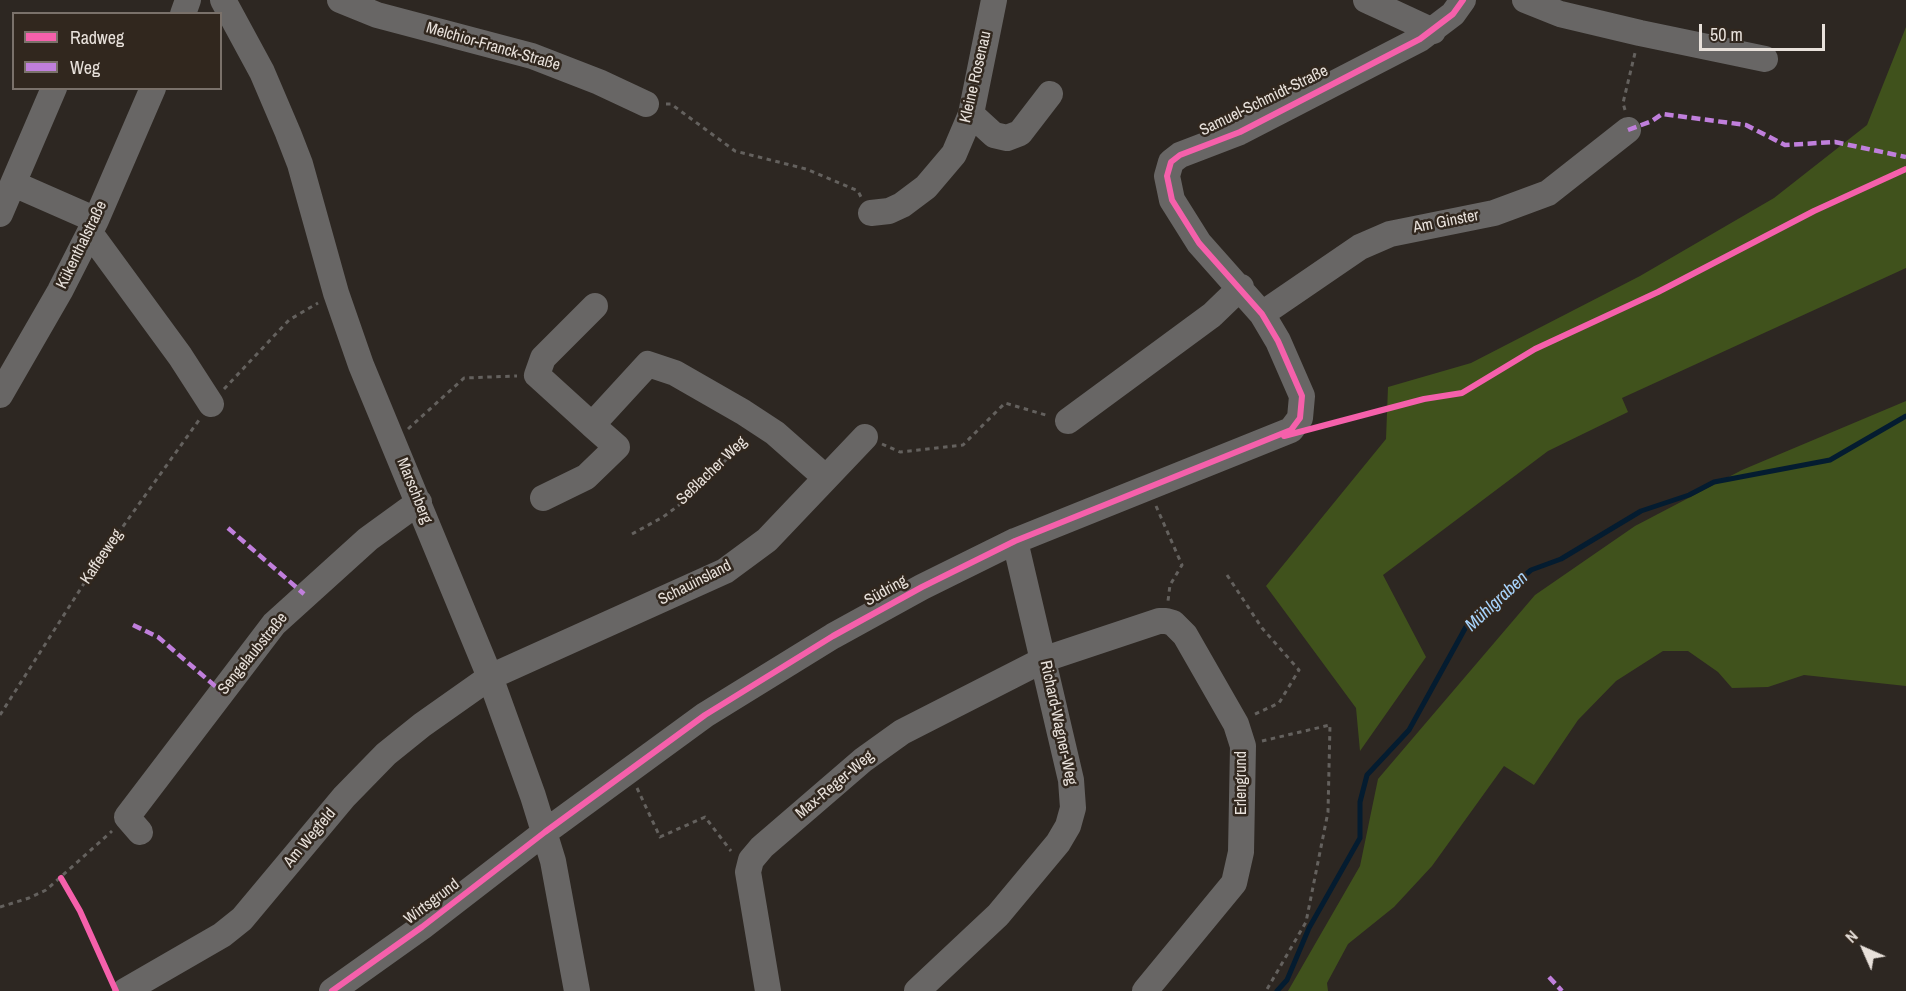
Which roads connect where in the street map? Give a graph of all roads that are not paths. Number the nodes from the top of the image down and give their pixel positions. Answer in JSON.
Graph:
{"nodes":[{"id":1,"x":223,"y":0,"type":"edge"},
{"id":2,"x":340,"y":0,"type":"edge"},
{"id":3,"x":994,"y":0,"type":"edge"},
{"id":4,"x":1366,"y":0,"type":"edge"},
{"id":5,"x":1464,"y":0,"type":"edge"},
{"id":6,"x":1525,"y":0,"type":"edge"},
{"id":7,"x":1433,"y":31,"type":"junction"},
{"id":8,"x":1765,"y":59,"type":"dead end"},
{"id":9,"x":53,"y":90,"type":"edge"},
{"id":10,"x":152,"y":90,"type":"edge"},
{"id":11,"x":1050,"y":94,"type":"dead end"},
{"id":12,"x":646,"y":104,"type":"road end"},
{"id":13,"x":971,"y":114,"type":"junction"},
{"id":14,"x":1628,"y":130,"type":"road end"},
{"id":15,"x":14,"y":184,"type":"junction"},
{"id":16,"x":871,"y":213,"type":"road end"},
{"id":17,"x":0,"y":214,"type":"edge"},
{"id":18,"x":93,"y":226,"type":"junction"},
{"id":19,"x":1241,"y":288,"type":"junction"},
{"id":20,"x":595,"y":306,"type":"dead end"},
{"id":21,"x":1262,"y":314,"type":"junction"},
{"id":22,"x":0,"y":395,"type":"edge"},
{"id":23,"x":211,"y":404,"type":"road end"},
{"id":24,"x":1068,"y":421,"type":"road end"},
{"id":25,"x":592,"y":425,"type":"junction"},
{"id":26,"x":865,"y":437,"type":"road end"},
{"id":27,"x":1275,"y":438,"type":"joint"},
{"id":28,"x":826,"y":478,"type":"junction"},
{"id":29,"x":543,"y":498,"type":"dead end"},
{"id":30,"x":419,"y":502,"type":"junction"},
{"id":31,"x":1015,"y":541,"type":"junction"},
{"id":32,"x":1044,"y":659,"type":"junction"},
{"id":33,"x":490,"y":677,"type":"junction"},
{"id":34,"x":134,"y":825,"type":"road end"},
{"id":35,"x":545,"y":832,"type":"junction"},
{"id":36,"x":124,"y":991,"type":"edge"},
{"id":37,"x":332,"y":991,"type":"edge"},
{"id":38,"x":577,"y":991,"type":"edge"},
{"id":39,"x":768,"y":991,"type":"edge"},
{"id":40,"x":917,"y":991,"type":"edge"},
{"id":41,"x":1145,"y":991,"type":"edge"}],
"edges":[{"from":1,"to":30,"type":"street","name":"Marschberg"},
{"from":2,"to":12,"type":"street","name":"Melchior-Franck-Straße"},
{"from":3,"to":13,"type":"street","name":"Kleine Rosenau"},
{"from":4,"to":7,"type":"street"},
{"from":5,"to":7,"type":"street","name":"Samuel-Schmidt-Straße"},
{"from":6,"to":8,"type":"street"},
{"from":7,"to":19,"type":"street","name":"Samuel-Schmidt-Straße"},
{"from":9,"to":15,"type":"street"},
{"from":10,"to":18,"type":"street","name":"Kükenthalstraße"},
{"from":11,"to":13,"type":"street"},
{"from":13,"to":16,"type":"street","name":"Kleine Rosenau"},
{"from":14,"to":21,"type":"street","name":"Am Ginster"},
{"from":15,"to":17,"type":"street"},
{"from":15,"to":18,"type":"street"},
{"from":18,"to":22,"type":"street","name":"Kükenthalstraße"},
{"from":18,"to":23,"type":"street"},
{"from":19,"to":21,"type":"street","name":"Samuel-Schmidt-Straße"},
{"from":19,"to":24,"type":"street"},
{"from":20,"to":25,"type":"street"},
{"from":21,"to":27,"type":"street","name":"Samuel-Schmidt-Straße"},
{"from":25,"to":28,"type":"street","name":"Seßlacher Weg"},
{"from":25,"to":29,"type":"street"},
{"from":26,"to":28,"type":"street","name":"Schauinsland"},
{"from":27,"to":31,"type":"street","name":"Südring"},
{"from":28,"to":33,"type":"street","name":"Schauinsland"},
{"from":30,"to":33,"type":"street","name":"Marschberg"},
{"from":30,"to":34,"type":"street","name":"Sengelaubstraße"},
{"from":31,"to":32,"type":"street","name":"Richard-Wagner-Weg"},
{"from":31,"to":35,"type":"street","name":"Südring"},
{"from":32,"to":39,"type":"street","name":"Max-Reger-Weg"},
{"from":32,"to":40,"type":"street","name":"Richard-Wagner-Weg"},
{"from":32,"to":41,"type":"street","name":"Erlengrund"},
{"from":33,"to":35,"type":"street","name":"Marschberg"},
{"from":33,"to":36,"type":"street","name":"Am Wegfeld"},
{"from":35,"to":37,"type":"street","name":"Wirtsgrund"},
{"from":35,"to":38,"type":"street","name":"Marschberg"}]}
